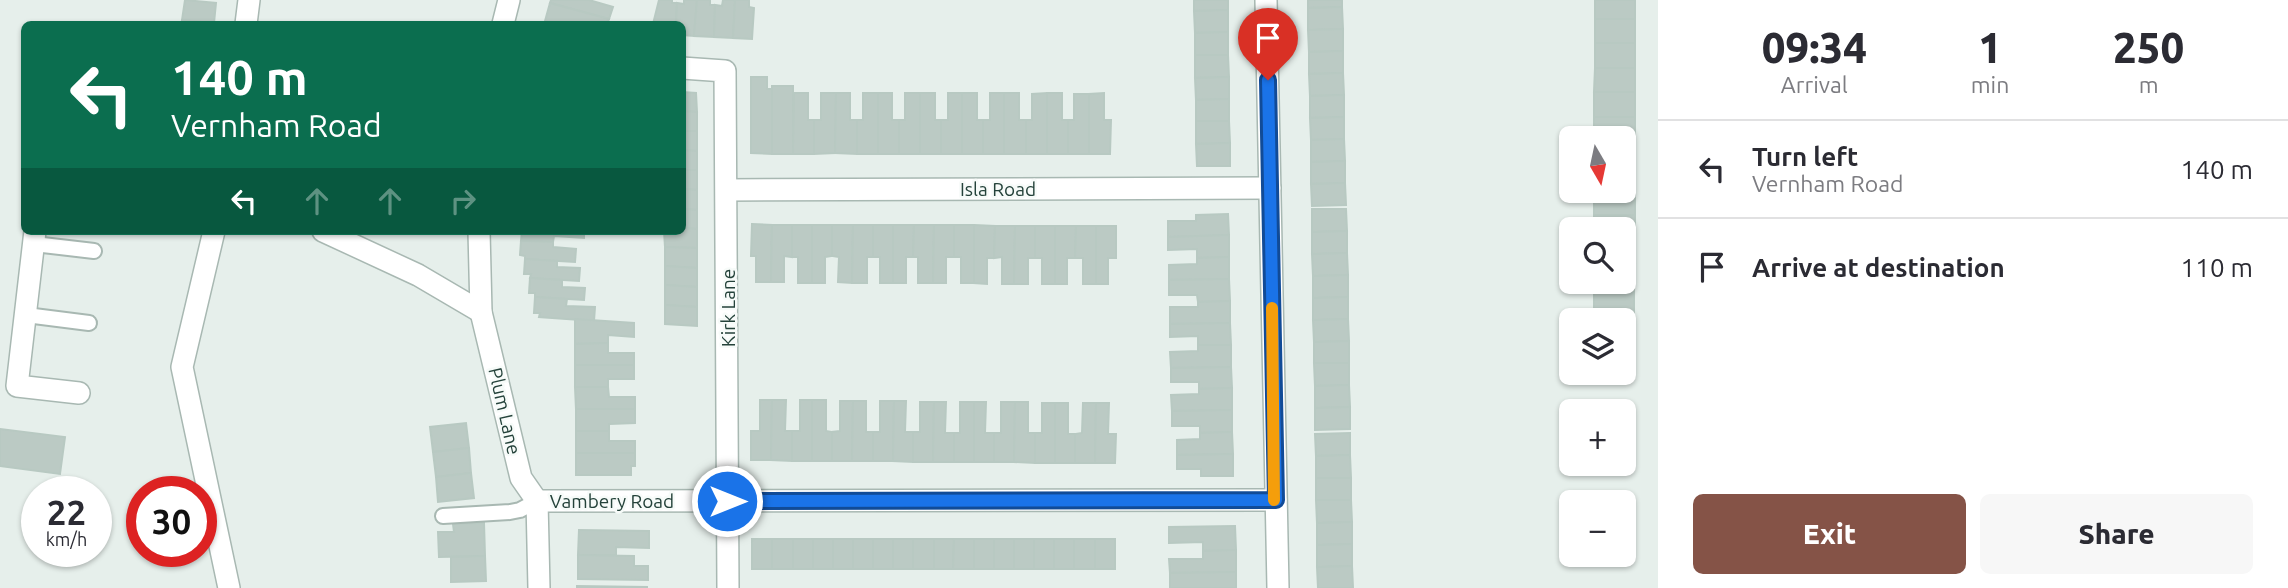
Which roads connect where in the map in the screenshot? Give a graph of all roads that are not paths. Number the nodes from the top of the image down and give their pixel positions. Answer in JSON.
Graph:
{"nodes":[{"id":1,"x":249,"y":0,"type":"edge"},
{"id":2,"x":509,"y":0,"type":"edge"},
{"id":3,"x":1266,"y":0,"type":"edge"},
{"id":4,"x":246,"y":21,"type":"edge"},
{"id":5,"x":504,"y":21,"type":"edge"},
{"id":6,"x":686,"y":68,"type":"edge"},
{"id":7,"x":1270,"y":188,"type":"junction"},
{"id":8,"x":727,"y":190,"type":"junction"},
{"id":9,"x":213,"y":235,"type":"edge"},
{"id":10,"x":332,"y":235,"type":"edge"},
{"id":11,"x":479,"y":235,"type":"edge"},
{"id":12,"x":35,"y":238,"type":"edge"},
{"id":13,"x":94,"y":251,"type":"dead end"},
{"id":14,"x":481,"y":312,"type":"junction"},
{"id":15,"x":26,"y":314,"type":"junction"},
{"id":16,"x":89,"y":323,"type":"dead end"},
{"id":17,"x":79,"y":393,"type":"dead end"},
{"id":18,"x":1276,"y":500,"type":"junction"},
{"id":19,"x":537,"y":501,"type":"junction"},
{"id":20,"x":727,"y":501,"type":"junction"},
{"id":21,"x":443,"y":516,"type":"dead end"},
{"id":22,"x":229,"y":588,"type":"edge"},
{"id":23,"x":539,"y":588,"type":"edge"},
{"id":24,"x":728,"y":588,"type":"edge"},
{"id":25,"x":1278,"y":588,"type":"edge"}],
"edges":[{"from":1,"to":4,"type":"street"},
{"from":2,"to":5,"type":"street"},
{"from":3,"to":7,"type":"street"},
{"from":6,"to":8,"type":"street","name":"Kirk Lane"},
{"from":7,"to":8,"type":"street","name":"Isla Road"},
{"from":7,"to":18,"type":"street"},
{"from":8,"to":20,"type":"street","name":"Kirk Lane"},
{"from":9,"to":22,"type":"street"},
{"from":10,"to":14,"type":"street"},
{"from":11,"to":14,"type":"street","name":"Plum Lane"},
{"from":12,"to":13,"type":"lane"},
{"from":12,"to":15,"type":"street"},
{"from":14,"to":19,"type":"street","name":"Plum Lane"},
{"from":15,"to":16,"type":"lane"},
{"from":15,"to":17,"type":"street"},
{"from":18,"to":20,"type":"street","name":"Vambery Road"},
{"from":18,"to":25,"type":"street"},
{"from":19,"to":20,"type":"street","name":"Vambery Road"},
{"from":19,"to":21,"type":"lane"},
{"from":19,"to":23,"type":"street","name":"Plum Lane"},
{"from":20,"to":24,"type":"street","name":"Kirk Lane"}]}
